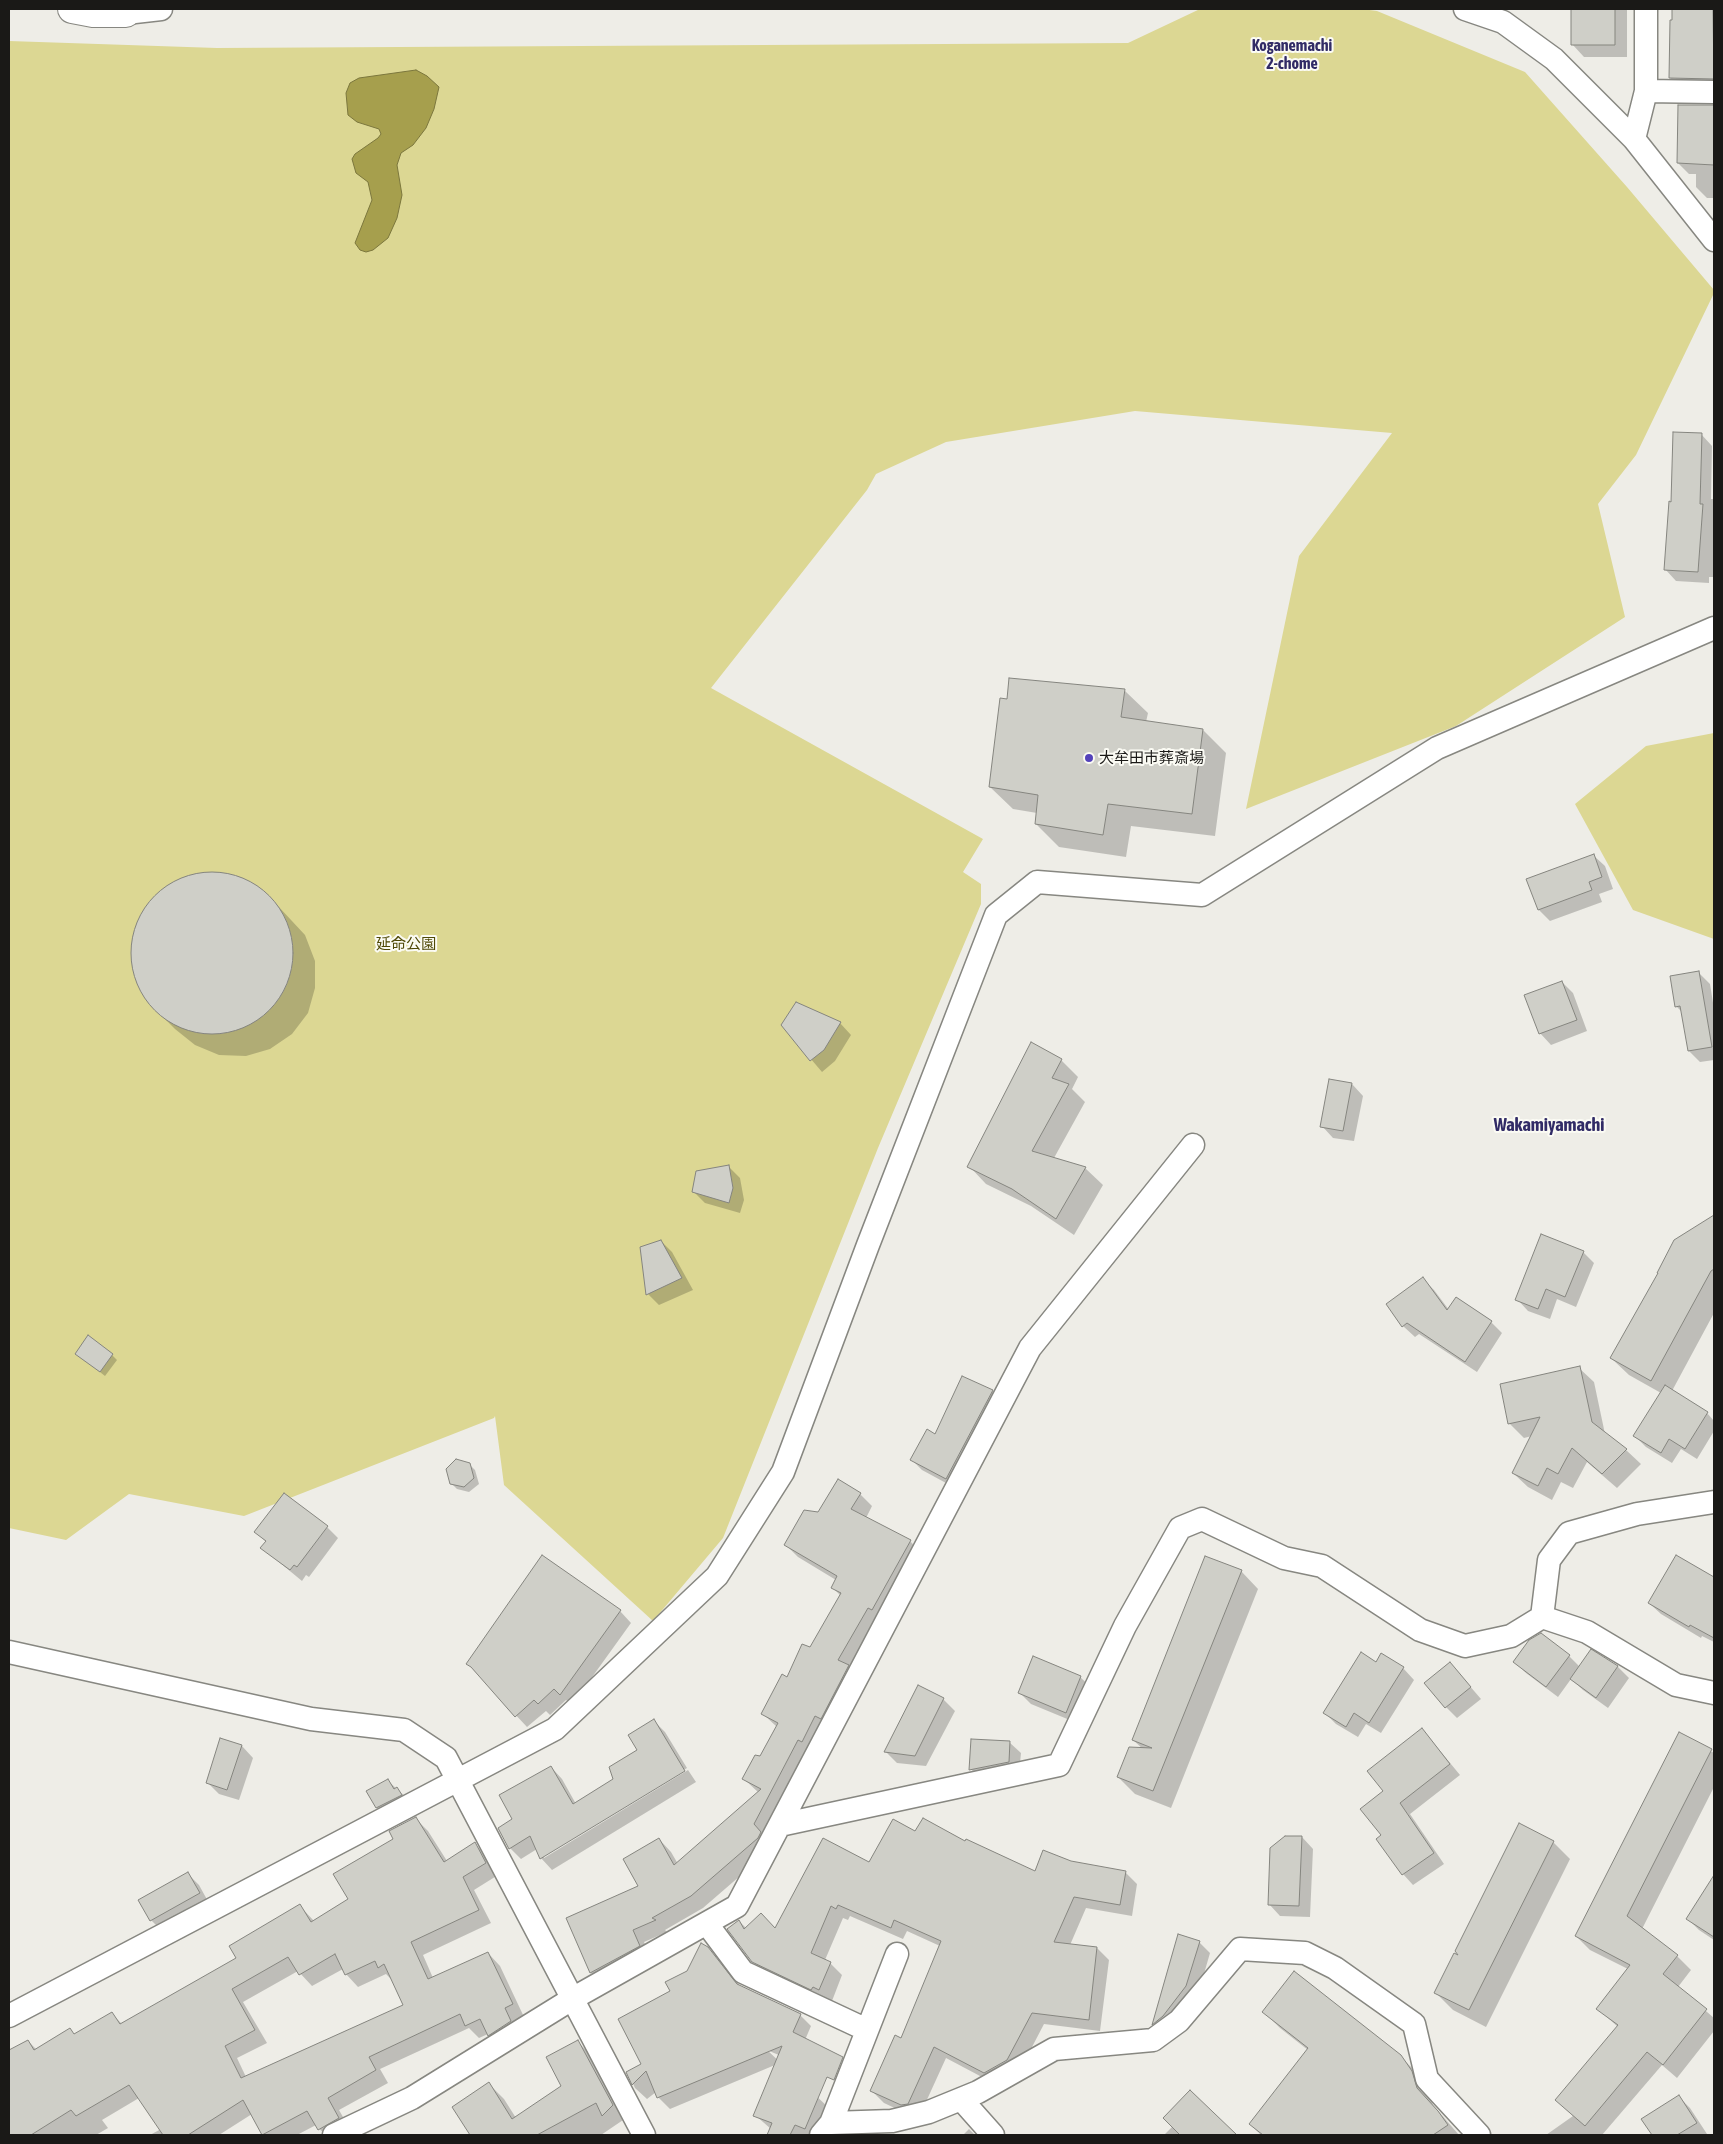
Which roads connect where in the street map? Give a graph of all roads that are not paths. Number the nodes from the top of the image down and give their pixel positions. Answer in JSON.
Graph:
{"nodes":[{"id":1,"x":72,"y":9,"type":"edge"},
{"id":2,"x":161,"y":9,"type":"edge"},
{"id":3,"x":1465,"y":9,"type":"edge"},
{"id":4,"x":1646,"y":9,"type":"edge"},
{"id":5,"x":126,"y":11,"type":"edge"},
{"id":6,"x":1646,"y":91,"type":"junction"},
{"id":7,"x":1714,"y":92,"type":"edge"},
{"id":8,"x":1634,"y":139,"type":"junction"},
{"id":9,"x":1714,"y":240,"type":"edge"},
{"id":10,"x":1714,"y":628,"type":"edge"},
{"id":11,"x":1194,"y":1145,"type":"dead end"},
{"id":12,"x":1714,"y":1502,"type":"edge"},
{"id":13,"x":1542,"y":1617,"type":"junction"},
{"id":14,"x":9,"y":1652,"type":"edge"},
{"id":15,"x":1714,"y":1693,"type":"edge"},
{"id":16,"x":456,"y":1781,"type":"junction"},
{"id":17,"x":780,"y":1825,"type":"junction"},
{"id":18,"x":707,"y":1924,"type":"junction"},
{"id":19,"x":897,"y":1954,"type":"dead end"},
{"id":20,"x":572,"y":1998,"type":"junction"},
{"id":21,"x":9,"y":2016,"type":"edge"},
{"id":22,"x":867,"y":2030,"type":"junction"},
{"id":23,"x":962,"y":2100,"type":"junction"},
{"id":24,"x":826,"y":2129,"type":"edge"},
{"id":25,"x":334,"y":2135,"type":"edge"},
{"id":26,"x":644,"y":2135,"type":"edge"},
{"id":27,"x":993,"y":2135,"type":"edge"},
{"id":28,"x":1480,"y":2135,"type":"edge"}],
"edges":[{"from":1,"to":5,"type":"street"},
{"from":2,"to":5,"type":"street"},
{"from":3,"to":8,"type":"street"},
{"from":4,"to":6,"type":"street"},
{"from":6,"to":7,"type":"street"},
{"from":6,"to":8,"type":"street"},
{"from":8,"to":9,"type":"street"},
{"from":10,"to":16,"type":"street"},
{"from":11,"to":17,"type":"street"},
{"from":12,"to":13,"type":"street"},
{"from":13,"to":15,"type":"street"},
{"from":13,"to":17,"type":"street"},
{"from":14,"to":16,"type":"street"},
{"from":16,"to":20,"type":"street"},
{"from":16,"to":21,"type":"street"},
{"from":17,"to":18,"type":"street"},
{"from":18,"to":20,"type":"street"},
{"from":18,"to":22,"type":"street"},
{"from":19,"to":22,"type":"street"},
{"from":20,"to":25,"type":"street"},
{"from":20,"to":26,"type":"street"},
{"from":22,"to":24,"type":"street"},
{"from":23,"to":24,"type":"street"},
{"from":23,"to":27,"type":"street"},
{"from":23,"to":28,"type":"street"}]}
